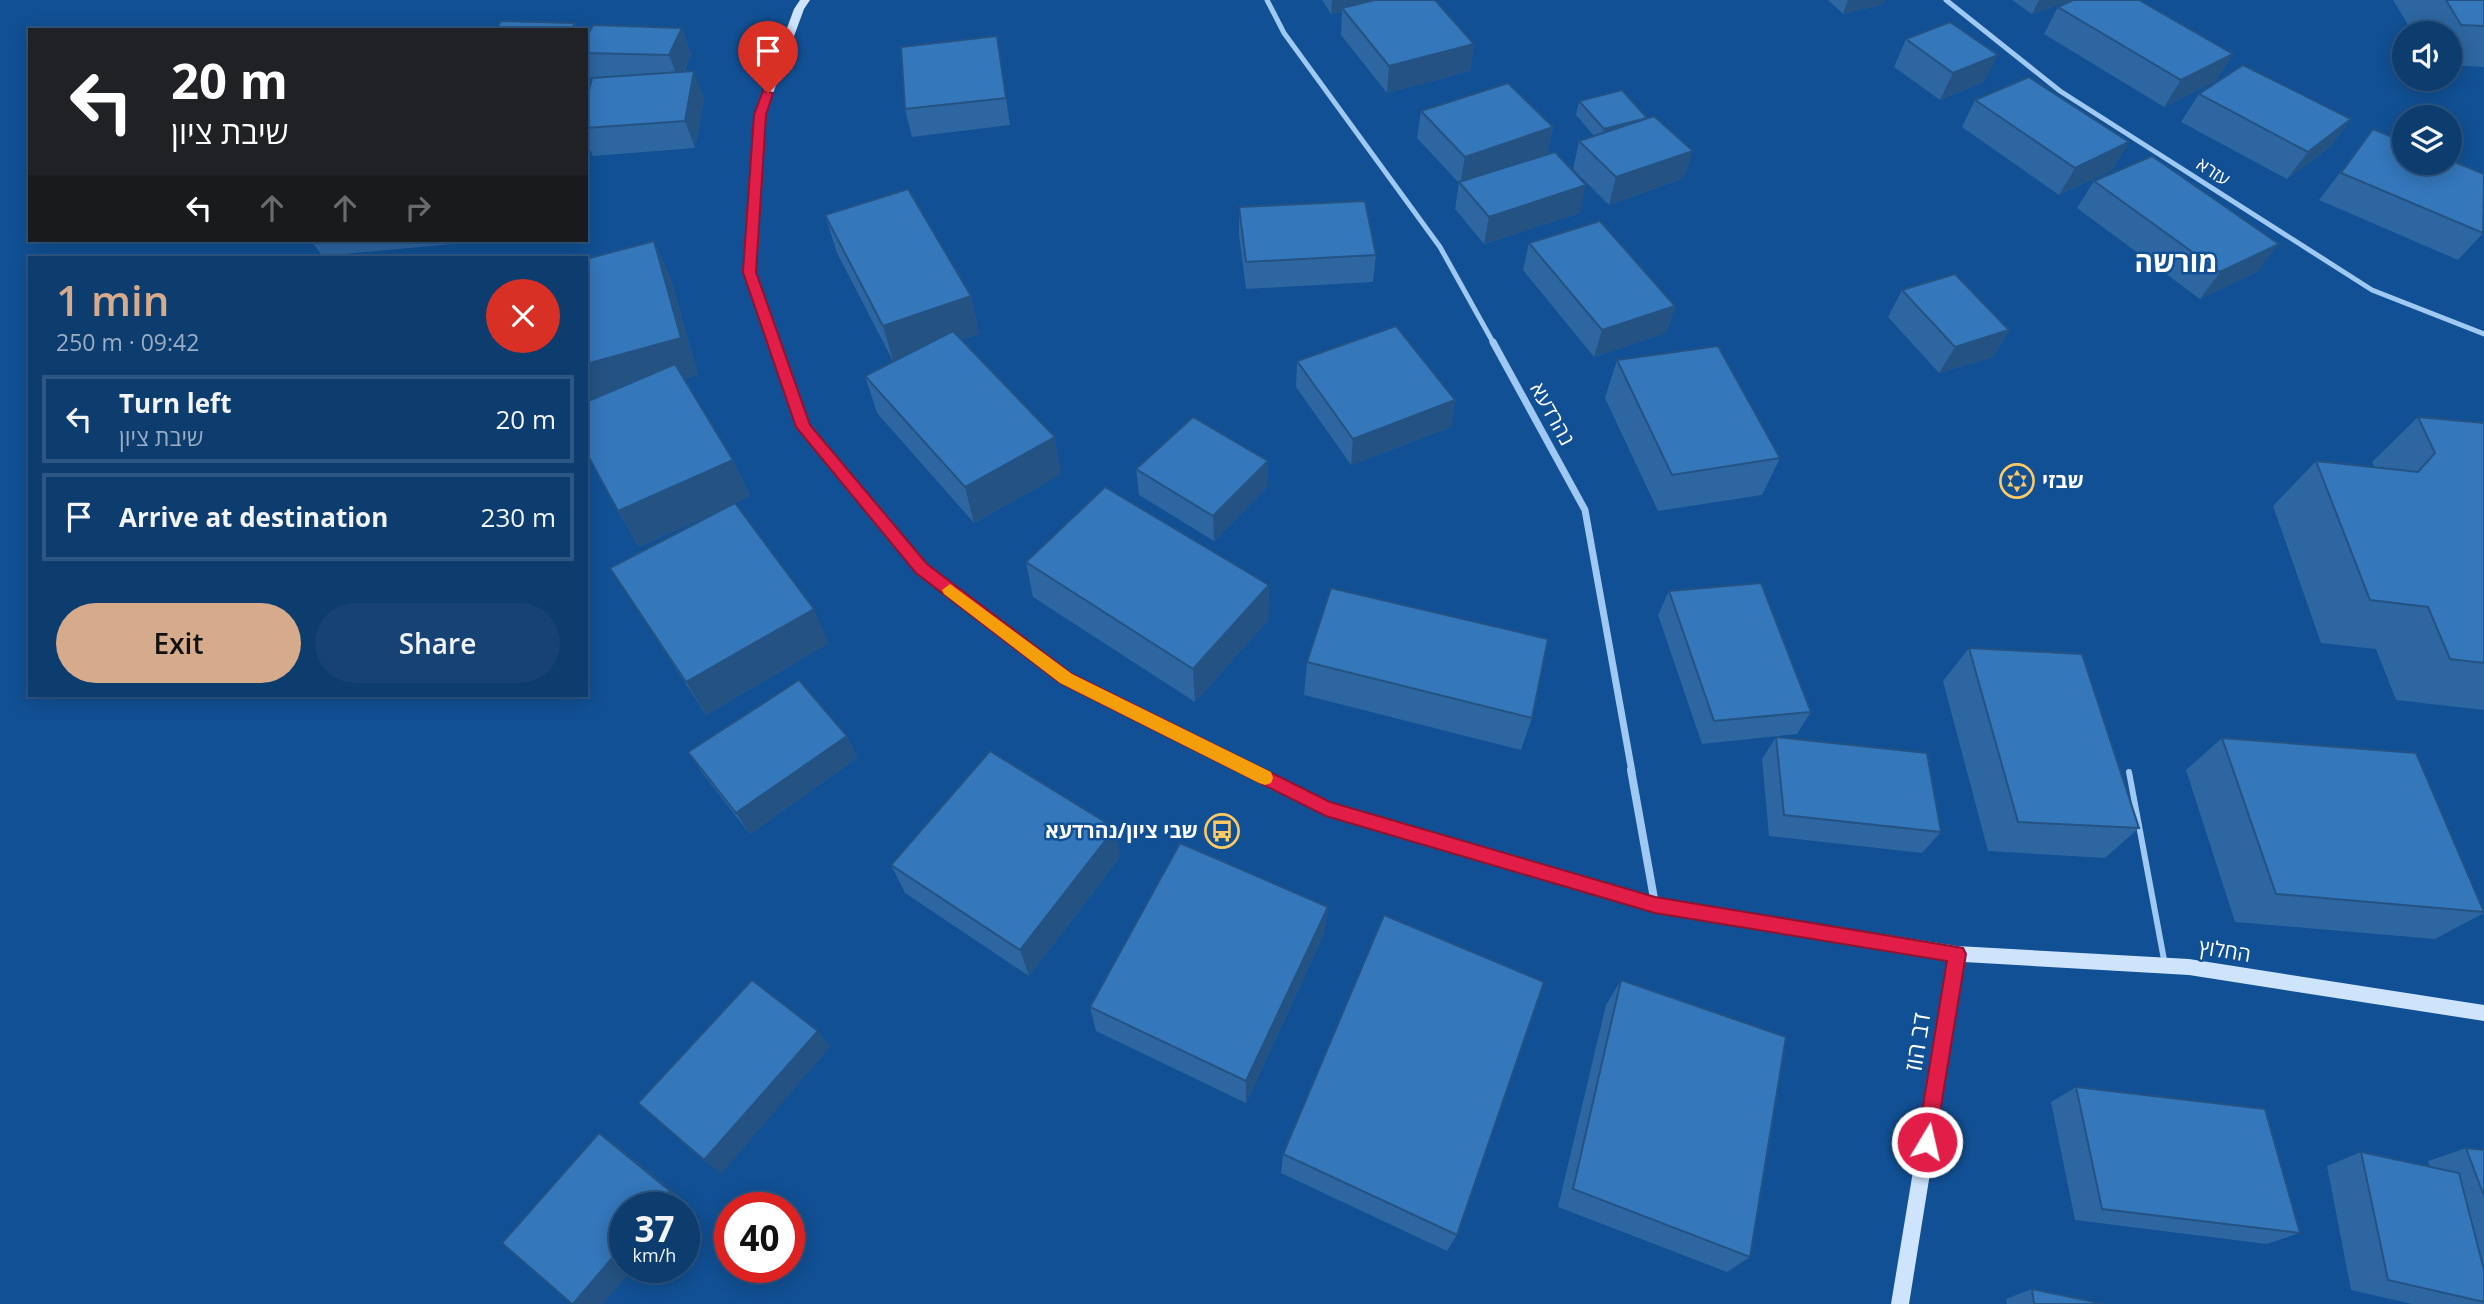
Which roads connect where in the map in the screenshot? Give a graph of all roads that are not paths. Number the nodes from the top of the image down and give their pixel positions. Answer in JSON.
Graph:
{"nodes":[{"id":1,"x":805,"y":0,"type":"edge"},
{"id":2,"x":1268,"y":0,"type":"edge"},
{"id":3,"x":1945,"y":0,"type":"edge"},
{"id":4,"x":2484,"y":334,"type":"edge"},
{"id":5,"x":2129,"y":772,"type":"dead end"},
{"id":6,"x":1655,"y":905,"type":"junction"},
{"id":7,"x":1957,"y":954,"type":"junction"},
{"id":8,"x":2165,"y":965,"type":"junction"},
{"id":9,"x":2484,"y":1013,"type":"edge"},
{"id":10,"x":1900,"y":1304,"type":"edge"}],
"edges":[{"from":1,"to":6,"type":"street","name":"החלוץ"},
{"from":2,"to":6,"type":"street","name":"נהרדעא"},
{"from":3,"to":4,"type":"street","name":"עזרא"},
{"from":5,"to":8,"type":"lane"},
{"from":6,"to":7,"type":"street","name":"החלוץ"},
{"from":7,"to":8,"type":"street","name":"החלוץ"},
{"from":7,"to":10,"type":"street","name":"דב הוז"},
{"from":8,"to":9,"type":"street","name":"החלוץ"}]}
